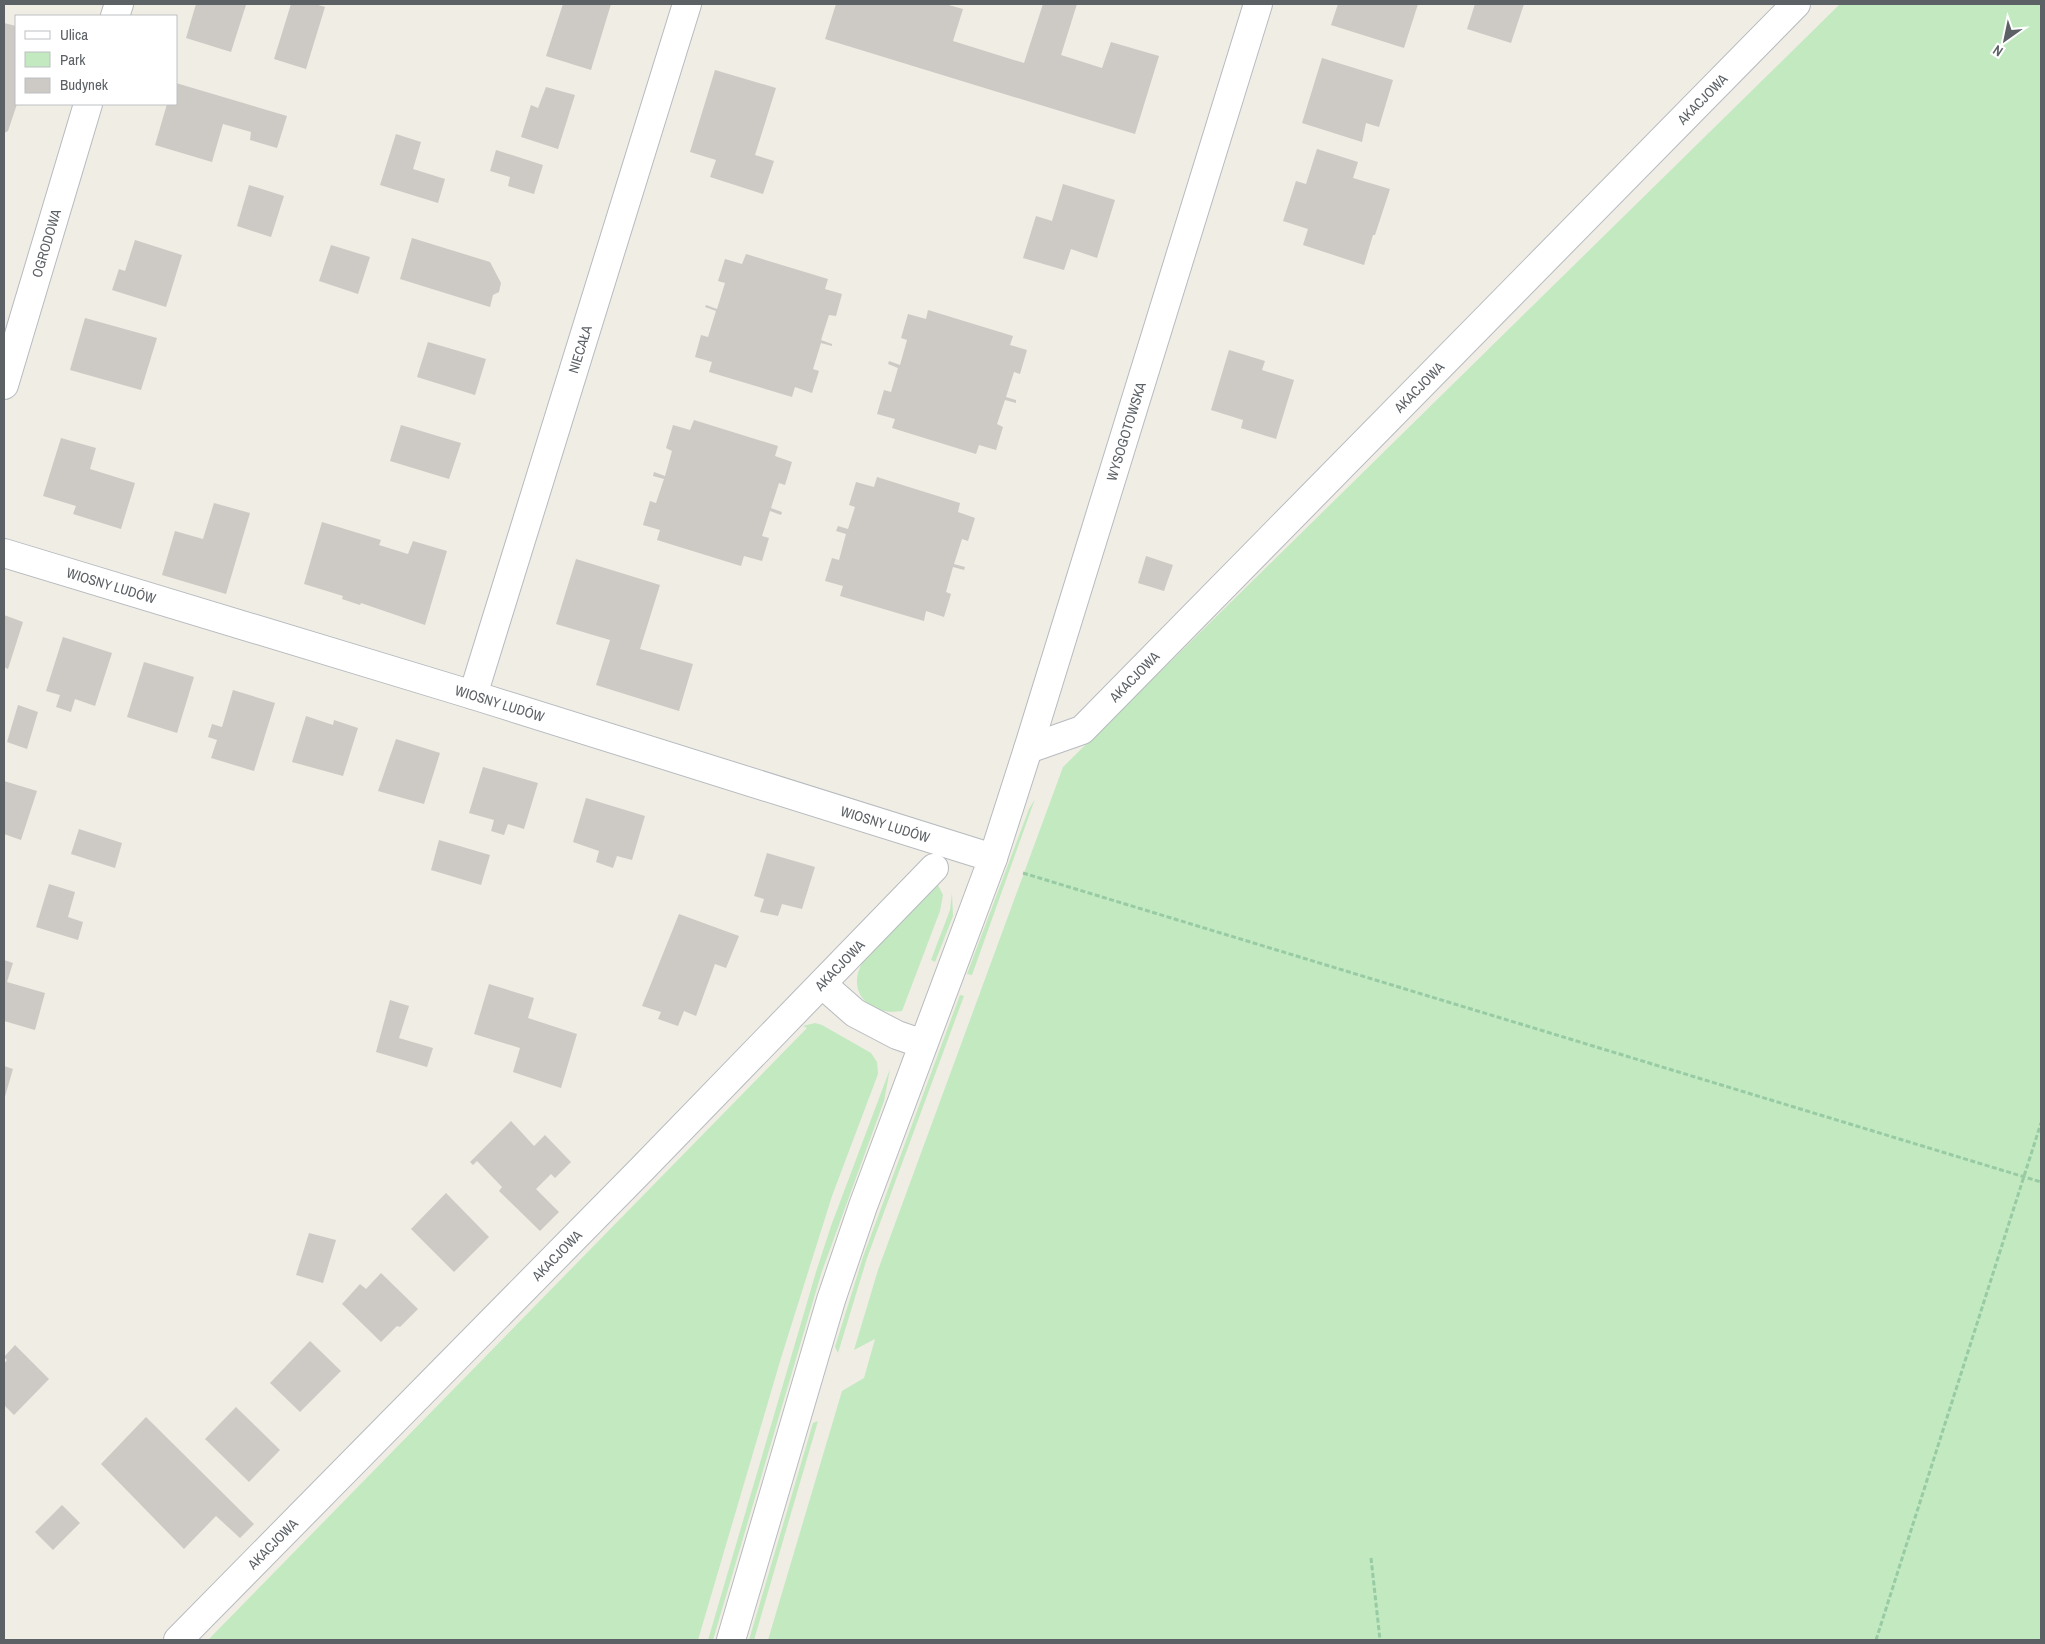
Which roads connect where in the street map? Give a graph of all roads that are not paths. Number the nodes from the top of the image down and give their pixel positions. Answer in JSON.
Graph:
{"nodes":[{"id":1,"x":687,"y":4,"type":"edge"},
{"id":2,"x":1258,"y":4,"type":"edge"},
{"id":3,"x":1796,"y":4,"type":"edge"},
{"id":4,"x":88,"y":105,"type":"edge"},
{"id":5,"x":4,"y":385,"type":"edge"},
{"id":6,"x":4,"y":553,"type":"edge"},
{"id":7,"x":473,"y":695,"type":"junction"},
{"id":8,"x":1028,"y":749,"type":"junction"},
{"id":9,"x":993,"y":858,"type":"junction"},
{"id":10,"x":934,"y":868,"type":"dead end"},
{"id":11,"x":822,"y":984,"type":"junction"},
{"id":12,"x":923,"y":1044,"type":"junction"},
{"id":13,"x":178,"y":1640,"type":"edge"},
{"id":14,"x":731,"y":1640,"type":"edge"}],
"edges":[{"from":1,"to":7,"type":"street","name":"NIECAŁA"},
{"from":2,"to":8,"type":"street","name":"WYSOGOTOWSKA"},
{"from":3,"to":8,"type":"street","name":"AKACJOWA"},
{"from":4,"to":5,"type":"street","name":"OGRODOWA"},
{"from":6,"to":7,"type":"street","name":"WIOSNY LUDÓW"},
{"from":7,"to":9,"type":"street","name":"WIOSNY LUDÓW"},
{"from":8,"to":9,"type":"street","name":"WYSOGOTOWSKA"},
{"from":9,"to":12,"type":"street","name":"WYSOGOTOWSKA"},
{"from":10,"to":11,"type":"street","name":"AKACJOWA"},
{"from":11,"to":12,"type":"street"},
{"from":11,"to":13,"type":"street","name":"AKACJOWA"},
{"from":12,"to":14,"type":"street","name":"WYSOGOTOWSKA"}]}
